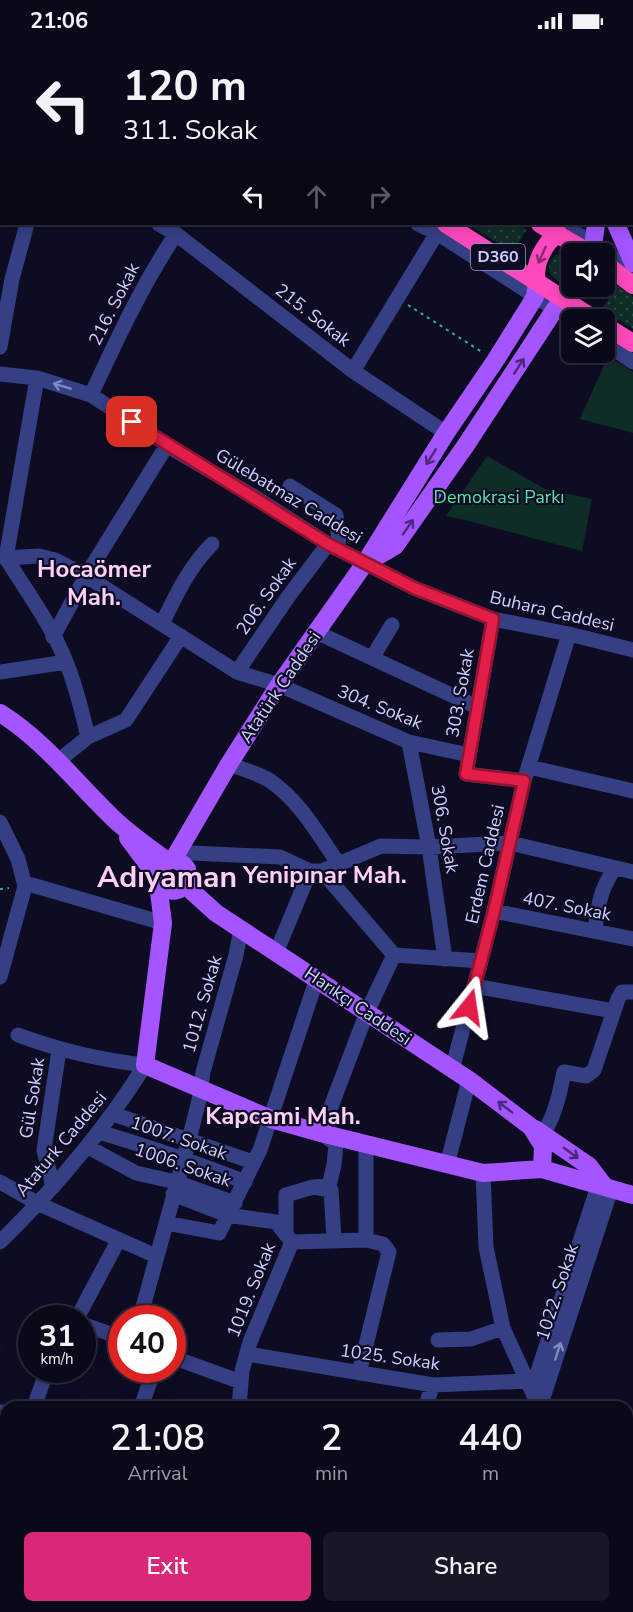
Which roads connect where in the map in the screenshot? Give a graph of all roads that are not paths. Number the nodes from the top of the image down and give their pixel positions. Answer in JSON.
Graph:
{"nodes":[{"id":1,"x":27,"y":225,"type":"edge"},
{"id":2,"x":161,"y":225,"type":"edge"},
{"id":3,"x":424,"y":225,"type":"edge"},
{"id":4,"x":596,"y":225,"type":"edge"},
{"id":5,"x":615,"y":225,"type":"edge"},
{"id":6,"x":562,"y":226,"type":"edge"},
{"id":7,"x":441,"y":228,"type":"edge"},
{"id":8,"x":176,"y":234,"type":"junction"},
{"id":9,"x":583,"y":243,"type":"edge"},
{"id":10,"x":593,"y":243,"type":"edge"},
{"id":11,"x":615,"y":261,"type":"edge"},
{"id":12,"x":633,"y":263,"type":"edge"},
{"id":13,"x":633,"y":270,"type":"edge"},
{"id":14,"x":615,"y":271,"type":"edge"},
{"id":15,"x":6,"y":278,"type":"edge"},
{"id":16,"x":633,"y":285,"type":"edge"},
{"id":17,"x":536,"y":289,"type":"junction"},
{"id":18,"x":569,"y":297,"type":"edge"},
{"id":19,"x":561,"y":305,"type":"junction"},
{"id":20,"x":564,"y":309,"type":"edge"},
{"id":21,"x":570,"y":309,"type":"edge"},
{"id":22,"x":615,"y":332,"type":"edge"},
{"id":23,"x":633,"y":343,"type":"edge"},
{"id":24,"x":0,"y":347,"type":"edge"},
{"id":25,"x":615,"y":350,"type":"edge"},
{"id":26,"x":633,"y":362,"type":"edge"},
{"id":27,"x":352,"y":371,"type":"junction"},
{"id":28,"x":0,"y":374,"type":"edge"},
{"id":29,"x":37,"y":378,"type":"junction"},
{"id":30,"x":91,"y":394,"type":"junction"},
{"id":31,"x":446,"y":433,"type":"junction"},
{"id":32,"x":167,"y":445,"type":"junction"},
{"id":33,"x":290,"y":486,"type":"dead end"},
{"id":34,"x":212,"y":544,"type":"dead end"},
{"id":35,"x":332,"y":546,"type":"junction"},
{"id":36,"x":3,"y":557,"type":"edge"},
{"id":37,"x":365,"y":564,"type":"junction"},
{"id":38,"x":86,"y":576,"type":"junction"},
{"id":39,"x":493,"y":619,"type":"junction"},
{"id":40,"x":162,"y":624,"type":"junction"},
{"id":41,"x":392,"y":625,"type":"dead end"},
{"id":42,"x":316,"y":632,"type":"junction"},
{"id":43,"x":569,"y":634,"type":"junction"},
{"id":44,"x":181,"y":636,"type":"junction"},
{"id":45,"x":53,"y":637,"type":"junction"},
{"id":46,"x":633,"y":650,"type":"edge"},
{"id":47,"x":372,"y":658,"type":"junction"},
{"id":48,"x":66,"y":662,"type":"junction"},
{"id":49,"x":0,"y":672,"type":"edge"},
{"id":50,"x":237,"y":672,"type":"junction"},
{"id":51,"x":279,"y":686,"type":"junction"},
{"id":52,"x":477,"y":707,"type":"junction"},
{"id":53,"x":0,"y":713,"type":"edge"},
{"id":54,"x":88,"y":737,"type":"junction"},
{"id":55,"x":409,"y":742,"type":"junction"},
{"id":56,"x":469,"y":755,"type":"junction"},
{"id":57,"x":58,"y":761,"type":"junction"},
{"id":58,"x":229,"y":764,"type":"junction"},
{"id":59,"x":526,"y":774,"type":"junction"},
{"id":60,"x":633,"y":791,"type":"edge"},
{"id":61,"x":0,"y":822,"type":"edge"},
{"id":62,"x":117,"y":822,"type":"junction"},
{"id":63,"x":510,"y":843,"type":"junction"},
{"id":64,"x":429,"y":847,"type":"junction"},
{"id":65,"x":338,"y":863,"type":"junction"},
{"id":66,"x":615,"y":868,"type":"junction"},
{"id":67,"x":181,"y":869,"type":"junction"},
{"id":68,"x":316,"y":871,"type":"junction"},
{"id":69,"x":633,"y":872,"type":"edge"},
{"id":70,"x":158,"y":879,"type":"junction"},
{"id":71,"x":25,"y":886,"type":"junction"},
{"id":72,"x":494,"y":911,"type":"junction"},
{"id":73,"x":163,"y":923,"type":"junction"},
{"id":74,"x":241,"y":929,"type":"junction"},
{"id":75,"x":595,"y":931,"type":"junction"},
{"id":76,"x":633,"y":939,"type":"edge"},
{"id":77,"x":276,"y":953,"type":"junction"},
{"id":78,"x":394,"y":955,"type":"junction"},
{"id":79,"x":445,"y":959,"type":"junction"},
{"id":80,"x":481,"y":961,"type":"junction"},
{"id":81,"x":0,"y":977,"type":"edge"},
{"id":82,"x":317,"y":978,"type":"junction"},
{"id":83,"x":474,"y":986,"type":"junction"},
{"id":84,"x":633,"y":992,"type":"edge"},
{"id":85,"x":613,"y":1011,"type":"junction"},
{"id":86,"x":367,"y":1012,"type":"junction"},
{"id":87,"x":18,"y":1035,"type":"dead end"},
{"id":88,"x":59,"y":1050,"type":"junction"},
{"id":89,"x":145,"y":1065,"type":"junction"},
{"id":90,"x":452,"y":1070,"type":"junction"},
{"id":91,"x":469,"y":1080,"type":"junction"},
{"id":92,"x":201,"y":1089,"type":"junction"},
{"id":93,"x":113,"y":1114,"type":"junction"},
{"id":94,"x":271,"y":1119,"type":"junction"},
{"id":95,"x":537,"y":1130,"type":"junction"},
{"id":96,"x":99,"y":1132,"type":"junction"},
{"id":97,"x":321,"y":1133,"type":"junction"},
{"id":98,"x":189,"y":1140,"type":"junction"},
{"id":99,"x":366,"y":1143,"type":"junction"},
{"id":100,"x":88,"y":1147,"type":"junction"},
{"id":101,"x":184,"y":1158,"type":"junction"},
{"id":102,"x":253,"y":1162,"type":"junction"},
{"id":103,"x":447,"y":1164,"type":"junction"},
{"id":104,"x":542,"y":1169,"type":"junction"},
{"id":105,"x":483,"y":1173,"type":"junction"},
{"id":106,"x":0,"y":1182,"type":"edge"},
{"id":107,"x":245,"y":1182,"type":"junction"},
{"id":108,"x":53,"y":1187,"type":"junction"},
{"id":109,"x":313,"y":1187,"type":"junction"},
{"id":110,"x":175,"y":1188,"type":"junction"},
{"id":111,"x":605,"y":1188,"type":"junction"},
{"id":112,"x":633,"y":1195,"type":"edge"},
{"id":113,"x":39,"y":1204,"type":"junction"},
{"id":114,"x":231,"y":1209,"type":"junction"},
{"id":115,"x":166,"y":1223,"type":"junction"},
{"id":116,"x":289,"y":1239,"type":"junction"},
{"id":117,"x":334,"y":1240,"type":"junction"},
{"id":118,"x":366,"y":1240,"type":"junction"},
{"id":119,"x":118,"y":1241,"type":"junction"},
{"id":120,"x":0,"y":1242,"type":"edge"},
{"id":121,"x":156,"y":1256,"type":"junction"},
{"id":122,"x":84,"y":1305,"type":"edge"},
{"id":123,"x":143,"y":1305,"type":"edge"},
{"id":124,"x":503,"y":1328,"type":"junction"},
{"id":125,"x":438,"y":1340,"type":"dead end"},
{"id":126,"x":247,"y":1354,"type":"junction"},
{"id":127,"x":186,"y":1362,"type":"edge"},
{"id":128,"x":359,"y":1373,"type":"junction"},
{"id":129,"x":241,"y":1382,"type":"junction"},
{"id":130,"x":42,"y":1383,"type":"edge"},
{"id":131,"x":149,"y":1383,"type":"edge"},
{"id":132,"x":433,"y":1385,"type":"junction"},
{"id":133,"x":530,"y":1386,"type":"junction"},
{"id":134,"x":36,"y":1401,"type":"edge"},
{"id":135,"x":143,"y":1401,"type":"edge"},
{"id":136,"x":242,"y":1401,"type":"edge"},
{"id":137,"x":427,"y":1401,"type":"edge"},
{"id":138,"x":536,"y":1401,"type":"edge"},
{"id":139,"x":541,"y":1401,"type":"edge"}],
"edges":[{"from":1,"to":15,"type":"street"},
{"from":2,"to":8,"type":"street","name":"215. Sokak"},
{"from":3,"to":7,"type":"street"},
{"from":4,"to":10,"type":"main road"},
{"from":5,"to":12,"type":"main road"},
{"from":6,"to":9,"type":"highway","number":"D360"},
{"from":6,"to":17,"type":"highway","one_way":true},
{"from":7,"to":17,"type":"highway","number":"D360"},
{"from":7,"to":27,"type":"street"},
{"from":8,"to":27,"type":"street","name":"215. Sokak"},
{"from":8,"to":30,"type":"street","name":"216. Sokak"},
{"from":11,"to":13,"type":"street"},
{"from":14,"to":16,"type":"highway"},
{"from":15,"to":24,"type":"street"},
{"from":17,"to":19,"type":"highway","number":"D360"},
{"from":17,"to":31,"type":"main road","name":"Atatürk Caddesi"},
{"from":18,"to":19,"type":"highway"},
{"from":19,"to":20,"type":"street"},
{"from":19,"to":21,"type":"highway","number":"D360"},
{"from":37,"to":19,"type":"main road","one_way":true},
{"from":22,"to":23,"type":"highway"},
{"from":25,"to":26,"type":"street"},
{"from":27,"to":31,"type":"street","name":"215. Sokak"},
{"from":28,"to":29,"type":"street","name":"Gülebatmaz Caddesi"},
{"from":30,"to":29,"type":"street","name":"Gülebatmaz Caddesi","one_way":true},
{"from":29,"to":36,"type":"street"},
{"from":30,"to":32,"type":"street","name":"Gülebatmaz Caddesi"},
{"from":31,"to":37,"type":"main road","name":"Atatürk Caddesi","one_way":true},
{"from":32,"to":35,"type":"street","name":"Gülebatmaz Caddesi"},
{"from":32,"to":38,"type":"street"},
{"from":33,"to":35,"type":"street"},
{"from":34,"to":40,"type":"street"},
{"from":35,"to":37,"type":"street","name":"Gülebatmaz Caddesi"},
{"from":35,"to":50,"type":"street","name":"206. Sokak"},
{"from":36,"to":38,"type":"street","name":"304. Sokak"},
{"from":36,"to":45,"type":"street"},
{"from":37,"to":39,"type":"street","name":"Buhara Caddesi"},
{"from":37,"to":42,"type":"main road","name":"Atatürk Caddesi"},
{"from":38,"to":40,"type":"street","name":"304. Sokak"},
{"from":38,"to":45,"type":"street"},
{"from":39,"to":43,"type":"street","name":"Buhara Caddesi"},
{"from":39,"to":52,"type":"street","name":"303. Sokak"},
{"from":40,"to":44,"type":"street","name":"304. Sokak"},
{"from":41,"to":47,"type":"street"},
{"from":42,"to":47,"type":"street"},
{"from":42,"to":51,"type":"main road","name":"Atatürk Caddesi"},
{"from":43,"to":46,"type":"street","name":"Buhara Caddesi"},
{"from":43,"to":59,"type":"street","name":"Erdem Caddesi"},
{"from":44,"to":50,"type":"street","name":"304. Sokak"},
{"from":44,"to":54,"type":"street"},
{"from":45,"to":48,"type":"street"},
{"from":47,"to":52,"type":"street"},
{"from":48,"to":49,"type":"street"},
{"from":48,"to":54,"type":"street"},
{"from":50,"to":51,"type":"street","name":"304. Sokak"},
{"from":51,"to":55,"type":"street","name":"304. Sokak"},
{"from":51,"to":58,"type":"main road","name":"Atatürk Caddesi"},
{"from":52,"to":56,"type":"street","name":"303. Sokak"},
{"from":53,"to":57,"type":"main road"},
{"from":54,"to":57,"type":"street"},
{"from":55,"to":56,"type":"street","name":"304. Sokak"},
{"from":55,"to":64,"type":"street","name":"306. Sokak"},
{"from":56,"to":59,"type":"street","name":"303. Sokak"},
{"from":57,"to":62,"type":"main road"},
{"from":58,"to":65,"type":"street"},
{"from":58,"to":67,"type":"main road","name":"Atatürk Caddesi"},
{"from":59,"to":60,"type":"street"},
{"from":59,"to":63,"type":"street","name":"Erdem Caddesi"},
{"from":61,"to":71,"type":"street"},
{"from":62,"to":67,"type":"main road","name":"Harıkçı Caddesi"},
{"from":62,"to":70,"type":"main road"},
{"from":63,"to":64,"type":"street"},
{"from":63,"to":66,"type":"street"},
{"from":63,"to":72,"type":"street","name":"Erdem Caddesi"},
{"from":64,"to":65,"type":"street"},
{"from":64,"to":79,"type":"street","name":"306. Sokak"},
{"from":65,"to":68,"type":"street"},
{"from":66,"to":69,"type":"street"},
{"from":66,"to":75,"type":"street"},
{"from":67,"to":68,"type":"street"},
{"from":67,"to":70,"type":"main road"},
{"from":67,"to":70,"type":"main road"},
{"from":67,"to":73,"type":"main road"},
{"from":67,"to":74,"type":"main road","name":"Harıkçı Caddesi"},
{"from":68,"to":77,"type":"street"},
{"from":68,"to":78,"type":"street"},
{"from":70,"to":73,"type":"main road"},
{"from":71,"to":73,"type":"street"},
{"from":71,"to":81,"type":"street"},
{"from":72,"to":75,"type":"street","name":"407. Sokak"},
{"from":72,"to":80,"type":"street","name":"Erdem Caddesi"},
{"from":73,"to":89,"type":"main road"},
{"from":74,"to":77,"type":"main road","name":"Harıkçı Caddesi"},
{"from":74,"to":92,"type":"street","name":"1012. Sokak"},
{"from":75,"to":76,"type":"street","name":"407. Sokak"},
{"from":77,"to":82,"type":"main road","name":"Harıkçı Caddesi"},
{"from":78,"to":79,"type":"street"},
{"from":78,"to":86,"type":"street"},
{"from":79,"to":80,"type":"street"},
{"from":80,"to":83,"type":"street","name":"Erdem Caddesi"},
{"from":82,"to":86,"type":"main road","name":"Harıkçı Caddesi"},
{"from":82,"to":94,"type":"street"},
{"from":83,"to":85,"type":"street"},
{"from":83,"to":90,"type":"street","name":"Erdem Caddesi"},
{"from":84,"to":85,"type":"street"},
{"from":85,"to":95,"type":"street"},
{"from":86,"to":90,"type":"main road","name":"Harıkçı Caddesi"},
{"from":86,"to":97,"type":"street"},
{"from":87,"to":88,"type":"street"},
{"from":88,"to":89,"type":"street"},
{"from":88,"to":108,"type":"street","name":"Gül Sokak"},
{"from":89,"to":92,"type":"main road"},
{"from":89,"to":93,"type":"street","name":"Ataturk Caddesi"},
{"from":90,"to":91,"type":"main road","name":"Harıkçı Caddesi"},
{"from":95,"to":91,"type":"main road","name":"Harıkçı Caddesi","one_way":true},
{"from":91,"to":103,"type":"street"},
{"from":92,"to":94,"type":"main road"},
{"from":92,"to":98,"type":"street","name":"1012. Sokak"},
{"from":93,"to":96,"type":"street","name":"Ataturk Caddesi"},
{"from":93,"to":98,"type":"street"},
{"from":94,"to":97,"type":"main road"},
{"from":94,"to":102,"type":"street"},
{"from":95,"to":104,"type":"main road","name":"Harıkçı Caddesi"},
{"from":95,"to":111,"type":"main road","name":"Harıkçı Caddesi","one_way":true},
{"from":96,"to":100,"type":"street","name":"Ataturk Caddesi"},
{"from":96,"to":101,"type":"street","name":"1007. Sokak"},
{"from":97,"to":99,"type":"main road"},
{"from":97,"to":109,"type":"street"},
{"from":98,"to":101,"type":"street","name":"1012. Sokak"},
{"from":98,"to":102,"type":"street"},
{"from":99,"to":103,"type":"main road"},
{"from":99,"to":118,"type":"street"},
{"from":100,"to":108,"type":"street","name":"Ataturk Caddesi"},
{"from":100,"to":110,"type":"street","name":"1006. Sokak"},
{"from":101,"to":107,"type":"street","name":"1007. Sokak"},
{"from":101,"to":110,"type":"street","name":"1012. Sokak"},
{"from":102,"to":107,"type":"street"},
{"from":103,"to":105,"type":"main road"},
{"from":104,"to":105,"type":"main road"},
{"from":104,"to":111,"type":"main road"},
{"from":105,"to":124,"type":"street"},
{"from":106,"to":113,"type":"street"},
{"from":107,"to":114,"type":"street"},
{"from":108,"to":113,"type":"street","name":"Ataturk Caddesi"},
{"from":109,"to":116,"type":"street"},
{"from":109,"to":117,"type":"street"},
{"from":110,"to":114,"type":"street","name":"1006. Sokak"},
{"from":110,"to":115,"type":"street","name":"1012. Sokak"},
{"from":111,"to":112,"type":"main road"},
{"from":111,"to":133,"type":"street","name":"1022. Sokak"},
{"from":139,"to":111,"type":"street","name":"1022. Sokak","one_way":true},
{"from":113,"to":119,"type":"street"},
{"from":113,"to":120,"type":"street","name":"Ataturk Caddesi"},
{"from":114,"to":115,"type":"street"},
{"from":114,"to":116,"type":"street","name":"1019. Sokak"},
{"from":115,"to":121,"type":"street","name":"1012. Sokak"},
{"from":116,"to":117,"type":"street"},
{"from":116,"to":126,"type":"street","name":"1019. Sokak"},
{"from":117,"to":118,"type":"street"},
{"from":118,"to":128,"type":"street"},
{"from":119,"to":121,"type":"street"},
{"from":119,"to":122,"type":"street"},
{"from":121,"to":123,"type":"street","name":"1012. Sokak"},
{"from":124,"to":125,"type":"street"},
{"from":124,"to":133,"type":"street"},
{"from":126,"to":128,"type":"street","name":"1025. Sokak"},
{"from":126,"to":129,"type":"street","name":"1019. Sokak"},
{"from":127,"to":129,"type":"street"},
{"from":128,"to":132,"type":"street","name":"1025. Sokak"},
{"from":129,"to":136,"type":"street","name":"1019. Sokak"},
{"from":130,"to":134,"type":"street"},
{"from":131,"to":135,"type":"street"},
{"from":132,"to":133,"type":"street","name":"1025. Sokak"},
{"from":132,"to":137,"type":"street"},
{"from":133,"to":138,"type":"street"}]}
